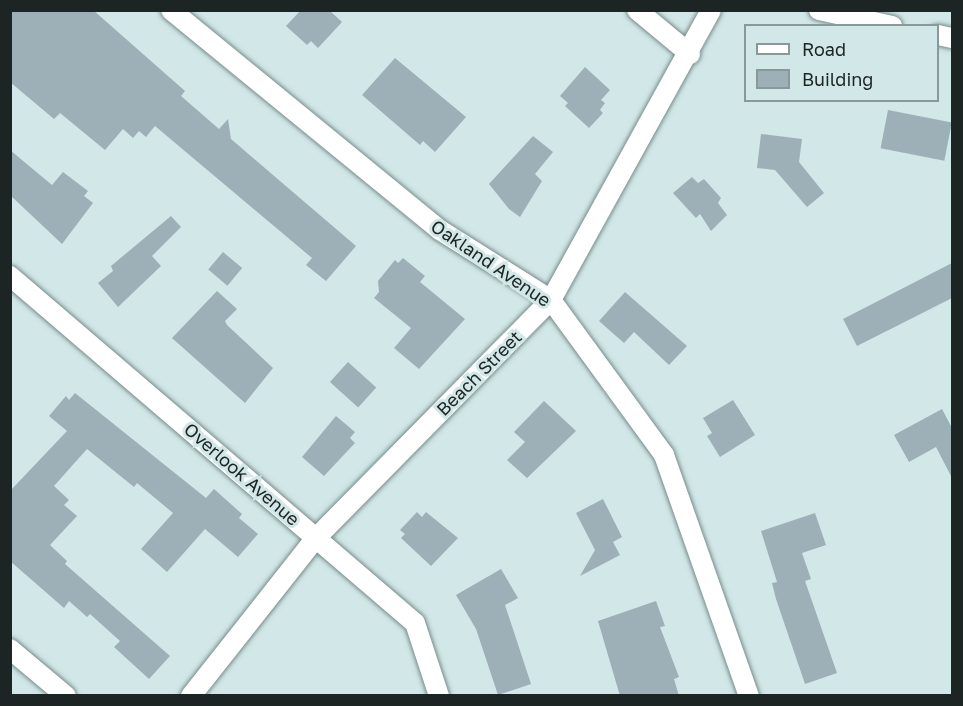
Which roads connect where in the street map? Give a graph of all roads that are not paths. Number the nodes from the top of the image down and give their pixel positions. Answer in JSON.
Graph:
{"nodes":[{"id":1,"x":171,"y":10,"type":"edge"},
{"id":2,"x":637,"y":10,"type":"edge"},
{"id":3,"x":711,"y":10,"type":"edge"},
{"id":4,"x":819,"y":10,"type":"edge"},
{"id":5,"x":883,"y":24,"type":"edge"},
{"id":6,"x":690,"y":54,"type":"junction"},
{"id":7,"x":10,"y":276,"type":"edge"},
{"id":8,"x":551,"y":300,"type":"junction"},
{"id":9,"x":316,"y":538,"type":"junction"},
{"id":10,"x":10,"y":649,"type":"edge"},
{"id":11,"x":66,"y":696,"type":"edge"},
{"id":12,"x":191,"y":696,"type":"edge"},
{"id":13,"x":439,"y":696,"type":"edge"},
{"id":14,"x":749,"y":696,"type":"edge"}],
"edges":[{"from":1,"to":8,"type":"street","name":"Oakland Avenue"},
{"from":2,"to":6,"type":"street"},
{"from":3,"to":6,"type":"street","name":"Beach Street"},
{"from":4,"to":5,"type":"street"},
{"from":6,"to":8,"type":"street","name":"Beach Street"},
{"from":7,"to":9,"type":"street","name":"Overlook Avenue"},
{"from":8,"to":9,"type":"street","name":"Beach Street"},
{"from":8,"to":14,"type":"street","name":"Oakland Avenue"},
{"from":9,"to":12,"type":"street","name":"Beach Street"},
{"from":9,"to":13,"type":"street","name":"Overlook Avenue"},
{"from":10,"to":11,"type":"street"}]}
